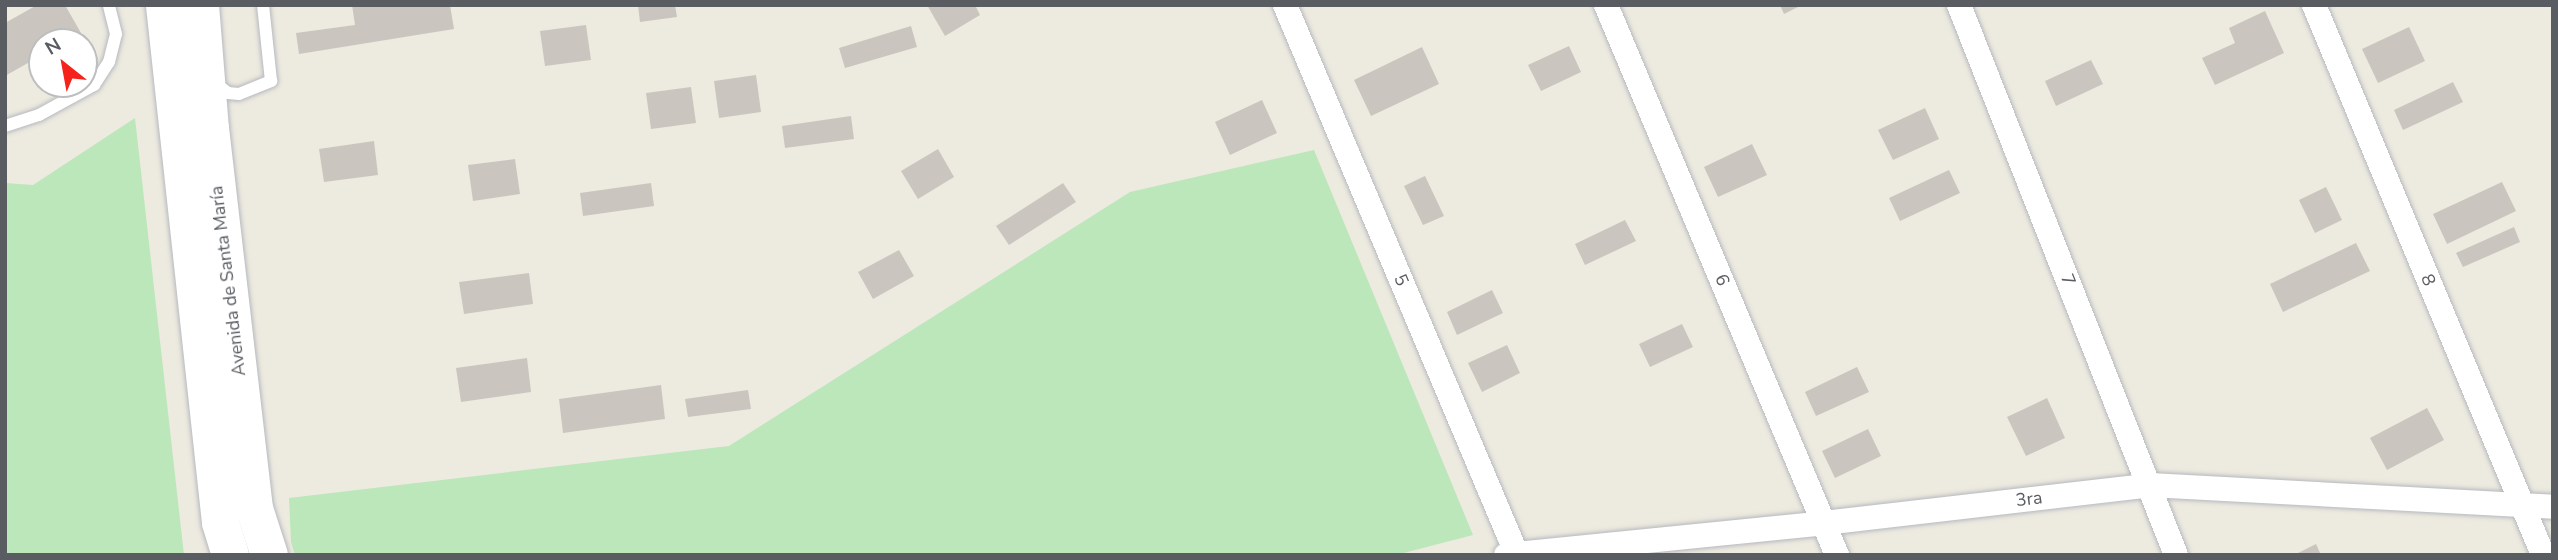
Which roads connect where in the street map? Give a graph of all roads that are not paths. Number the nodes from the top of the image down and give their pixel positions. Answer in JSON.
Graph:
{"nodes":[{"id":1,"x":109,"y":5,"type":"edge"},
{"id":2,"x":164,"y":5,"type":"edge"},
{"id":3,"x":200,"y":5,"type":"edge"},
{"id":4,"x":263,"y":5,"type":"edge"},
{"id":5,"x":1285,"y":5,"type":"edge"},
{"id":6,"x":1606,"y":5,"type":"edge"},
{"id":7,"x":1959,"y":5,"type":"edge"},
{"id":8,"x":2314,"y":5,"type":"edge"},
{"id":9,"x":205,"y":57,"type":"junction"},
{"id":10,"x":5,"y":126,"type":"edge"},
{"id":11,"x":2150,"y":485,"type":"junction"},
{"id":12,"x":2522,"y":503,"type":"junction"},
{"id":13,"x":2553,"y":506,"type":"edge"},
{"id":14,"x":1824,"y":523,"type":"junction"},
{"id":15,"x":1513,"y":554,"type":"edge"},
{"id":16,"x":230,"y":555,"type":"edge"},
{"id":17,"x":269,"y":555,"type":"edge"},
{"id":18,"x":1837,"y":555,"type":"edge"},
{"id":19,"x":2176,"y":555,"type":"edge"},
{"id":20,"x":2543,"y":555,"type":"edge"}],
"edges":[{"from":1,"to":10,"type":"lane"},
{"from":2,"to":16,"type":"street","name":"Avenida de Santa María"},
{"from":3,"to":9,"type":"street","name":"Avenida de Santa María"},
{"from":4,"to":9,"type":"lane"},
{"from":5,"to":15,"type":"street","name":"5"},
{"from":6,"to":14,"type":"street","name":"6"},
{"from":7,"to":11,"type":"street","name":"7"},
{"from":8,"to":12,"type":"street","name":"8"},
{"from":9,"to":17,"type":"street","name":"Avenida de Santa María"},
{"from":11,"to":12,"type":"street","name":"3ra"},
{"from":11,"to":14,"type":"street","name":"3ra"},
{"from":11,"to":19,"type":"street","name":"7"},
{"from":12,"to":13,"type":"street","name":"3ra"},
{"from":12,"to":20,"type":"street","name":"8"},
{"from":14,"to":15,"type":"street","name":"3ra"},
{"from":14,"to":18,"type":"street","name":"6"}]}
